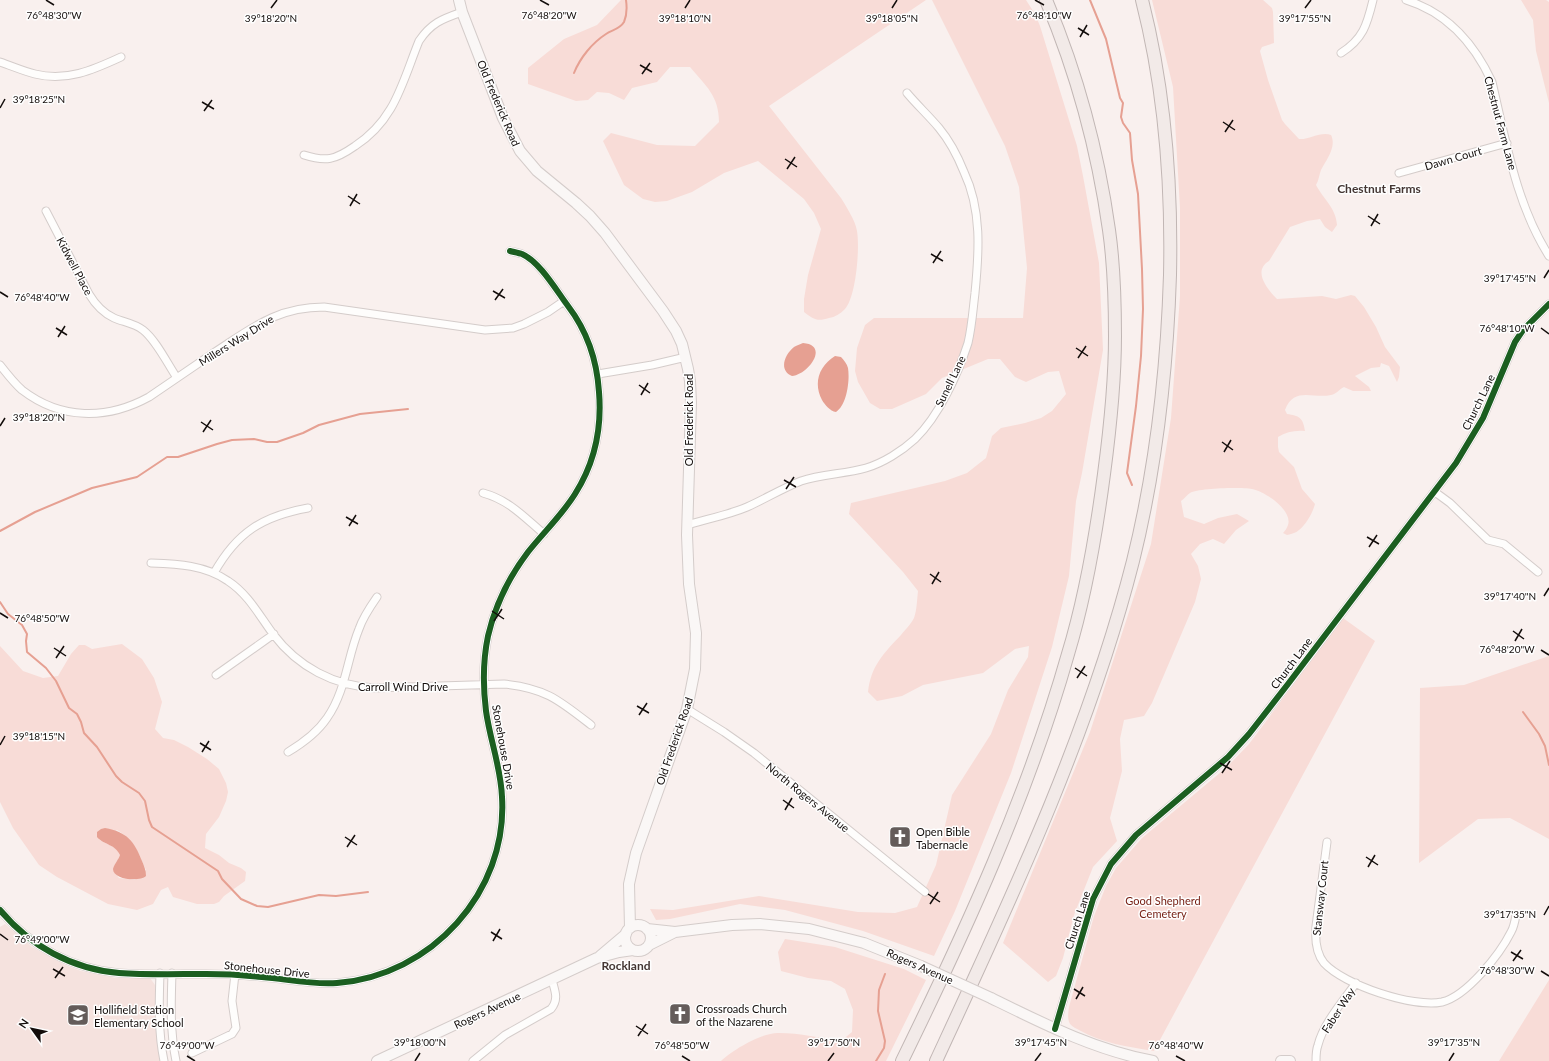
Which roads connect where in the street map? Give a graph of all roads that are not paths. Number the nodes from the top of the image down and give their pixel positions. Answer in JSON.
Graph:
{"nodes":[{"id":1,"x":459,"y":0,"type":"edge"},
{"id":2,"x":1046,"y":0,"type":"edge"},
{"id":3,"x":1142,"y":0,"type":"edge"},
{"id":4,"x":1373,"y":0,"type":"edge"},
{"id":5,"x":1406,"y":0,"type":"edge"},
{"id":6,"x":462,"y":12,"type":"junction"},
{"id":7,"x":1341,"y":53,"type":"dead end"},
{"id":8,"x":121,"y":57,"type":"dead end"},
{"id":9,"x":0,"y":62,"type":"edge"},
{"id":10,"x":907,"y":93,"type":"dead end"},
{"id":11,"x":1506,"y":143,"type":"junction"},
{"id":12,"x":304,"y":155,"type":"dead end"},
{"id":13,"x":1399,"y":173,"type":"dead end"},
{"id":14,"x":46,"y":211,"type":"dead end"},
{"id":15,"x":510,"y":251,"type":"dead end"},
{"id":16,"x":1549,"y":256,"type":"edge"},
{"id":17,"x":564,"y":301,"type":"junction"},
{"id":18,"x":1549,"y":304,"type":"edge"},
{"id":19,"x":686,"y":357,"type":"junction"},
{"id":20,"x":0,"y":365,"type":"edge"},
{"id":21,"x":598,"y":374,"type":"junction"},
{"id":22,"x":176,"y":378,"type":"junction"},
{"id":23,"x":1436,"y":492,"type":"junction"},
{"id":24,"x":483,"y":493,"type":"dead end"},
{"id":25,"x":308,"y":508,"type":"dead end"},
{"id":26,"x":687,"y":525,"type":"junction"},
{"id":27,"x":544,"y":534,"type":"junction"},
{"id":28,"x":151,"y":563,"type":"dead end"},
{"id":29,"x":1538,"y":572,"type":"dead end"},
{"id":30,"x":214,"y":573,"type":"junction"},
{"id":31,"x":377,"y":597,"type":"dead end"},
{"id":32,"x":274,"y":634,"type":"junction"},
{"id":33,"x":216,"y":675,"type":"dead end"},
{"id":34,"x":344,"y":684,"type":"junction"},
{"id":35,"x":484,"y":685,"type":"junction"},
{"id":36,"x":687,"y":709,"type":"junction"},
{"id":37,"x":591,"y":725,"type":"dead end"},
{"id":38,"x":288,"y":752,"type":"dead end"},
{"id":39,"x":1327,"y":842,"type":"dead end"},
{"id":40,"x":925,"y":892,"type":"dead end"},
{"id":41,"x":629,"y":904,"type":"junction"},
{"id":42,"x":0,"y":910,"type":"edge"},
{"id":43,"x":1516,"y":915,"type":"dead end"},
{"id":44,"x":644,"y":927,"type":"junction"},
{"id":45,"x":628,"y":931,"type":"junction"},
{"id":46,"x":675,"y":932,"type":"junction"},
{"id":47,"x":649,"y":944,"type":"junction"},
{"id":48,"x":633,"y":950,"type":"junction"},
{"id":49,"x":597,"y":958,"type":"junction"},
{"id":50,"x":160,"y":973,"type":"junction"},
{"id":51,"x":172,"y":974,"type":"junction"},
{"id":52,"x":235,"y":974,"type":"junction"},
{"id":53,"x":552,"y":980,"type":"junction"},
{"id":54,"x":1356,"y":983,"type":"junction"},
{"id":55,"x":1055,"y":1029,"type":"junction"},
{"id":56,"x":192,"y":1053,"type":"dead end"},
{"id":57,"x":164,"y":1061,"type":"edge"},
{"id":58,"x":176,"y":1061,"type":"edge"},
{"id":59,"x":377,"y":1061,"type":"edge"},
{"id":60,"x":473,"y":1061,"type":"edge"},
{"id":61,"x":902,"y":1061,"type":"edge"},
{"id":62,"x":936,"y":1061,"type":"edge"},
{"id":63,"x":1153,"y":1061,"type":"edge"},
{"id":64,"x":1281,"y":1061,"type":"edge"},
{"id":65,"x":1290,"y":1061,"type":"edge"},
{"id":66,"x":1316,"y":1061,"type":"edge"}],
"edges":[{"from":1,"to":6,"type":"street","name":"Old Frederick Road"},
{"from":2,"to":61,"type":"highway"},
{"from":3,"to":62,"type":"highway"},
{"from":4,"to":7,"type":"street"},
{"from":5,"to":11,"type":"street","name":"Chestnut Farm Lane"},
{"from":6,"to":12,"type":"street"},
{"from":6,"to":19,"type":"street","name":"Old Frederick Road"},
{"from":8,"to":9,"type":"street"},
{"from":10,"to":26,"type":"street","name":"Sunell Lane"},
{"from":11,"to":13,"type":"street","name":"Dawn Court"},
{"from":11,"to":16,"type":"street","name":"Chestnut Farm Lane"},
{"from":14,"to":22,"type":"street","name":"Kidwell Place"},
{"from":15,"to":17,"type":"street","name":"Stonehouse Drive"},
{"from":17,"to":21,"type":"street","name":"Stonehouse Drive"},
{"from":17,"to":22,"type":"street","name":"Millers Way Drive"},
{"from":18,"to":23,"type":"street","name":"Church Lane"},
{"from":19,"to":21,"type":"street"},
{"from":19,"to":26,"type":"street","name":"Old Frederick Road"},
{"from":20,"to":22,"type":"street","name":"Millers Way Drive"},
{"from":21,"to":27,"type":"street","name":"Stonehouse Drive"},
{"from":23,"to":29,"type":"street"},
{"from":23,"to":55,"type":"street","name":"Church Lane"},
{"from":24,"to":27,"type":"street"},
{"from":25,"to":30,"type":"street"},
{"from":26,"to":36,"type":"street","name":"Old Frederick Road"},
{"from":27,"to":35,"type":"street","name":"Stonehouse Drive"},
{"from":28,"to":30,"type":"street","name":"Carroll Wind Drive"},
{"from":30,"to":32,"type":"street","name":"Carroll Wind Drive"},
{"from":31,"to":34,"type":"street"},
{"from":32,"to":33,"type":"street"},
{"from":32,"to":34,"type":"street","name":"Carroll Wind Drive"},
{"from":34,"to":35,"type":"street","name":"Carroll Wind Drive"},
{"from":34,"to":38,"type":"street"},
{"from":35,"to":37,"type":"street","name":"Carroll Wind Drive"},
{"from":35,"to":52,"type":"street","name":"Stonehouse Drive"},
{"from":36,"to":40,"type":"street","name":"North Rogers Avenue"},
{"from":36,"to":41,"type":"street","name":"Old Frederick Road"},
{"from":39,"to":54,"type":"street","name":"Stansway Court"},
{"from":41,"to":44,"type":"street","name":"Old Frederick Road"},
{"from":41,"to":45,"type":"street","name":"Old Frederick Road"},
{"from":42,"to":50,"type":"street","name":"Stonehouse Drive"},
{"from":43,"to":54,"type":"street","name":"Stansway Court"},
{"from":44,"to":45,"type":"street"},
{"from":44,"to":46,"type":"street","name":"Rogers Avenue"},
{"from":44,"to":47,"type":"street"},
{"from":45,"to":48,"type":"street"},
{"from":45,"to":49,"type":"street","name":"Rogers Avenue"},
{"from":46,"to":47,"type":"street","name":"Rogers Avenue"},
{"from":46,"to":55,"type":"street","name":"Rogers Avenue","bridge":true},
{"from":47,"to":48,"type":"street"},
{"from":48,"to":49,"type":"street","name":"Rogers Avenue"},
{"from":49,"to":53,"type":"street","name":"Rogers Avenue"},
{"from":50,"to":51,"type":"street","name":"Stonehouse Drive"},
{"from":50,"to":57,"type":"street"},
{"from":51,"to":52,"type":"street","name":"Stonehouse Drive"},
{"from":51,"to":58,"type":"street"},
{"from":52,"to":56,"type":"street"},
{"from":53,"to":59,"type":"street","name":"Rogers Avenue"},
{"from":53,"to":60,"type":"street"},
{"from":54,"to":66,"type":"street","name":"Faber Way"},
{"from":55,"to":63,"type":"street","name":"Rogers Avenue"},
{"from":64,"to":65,"type":"street"}]}
